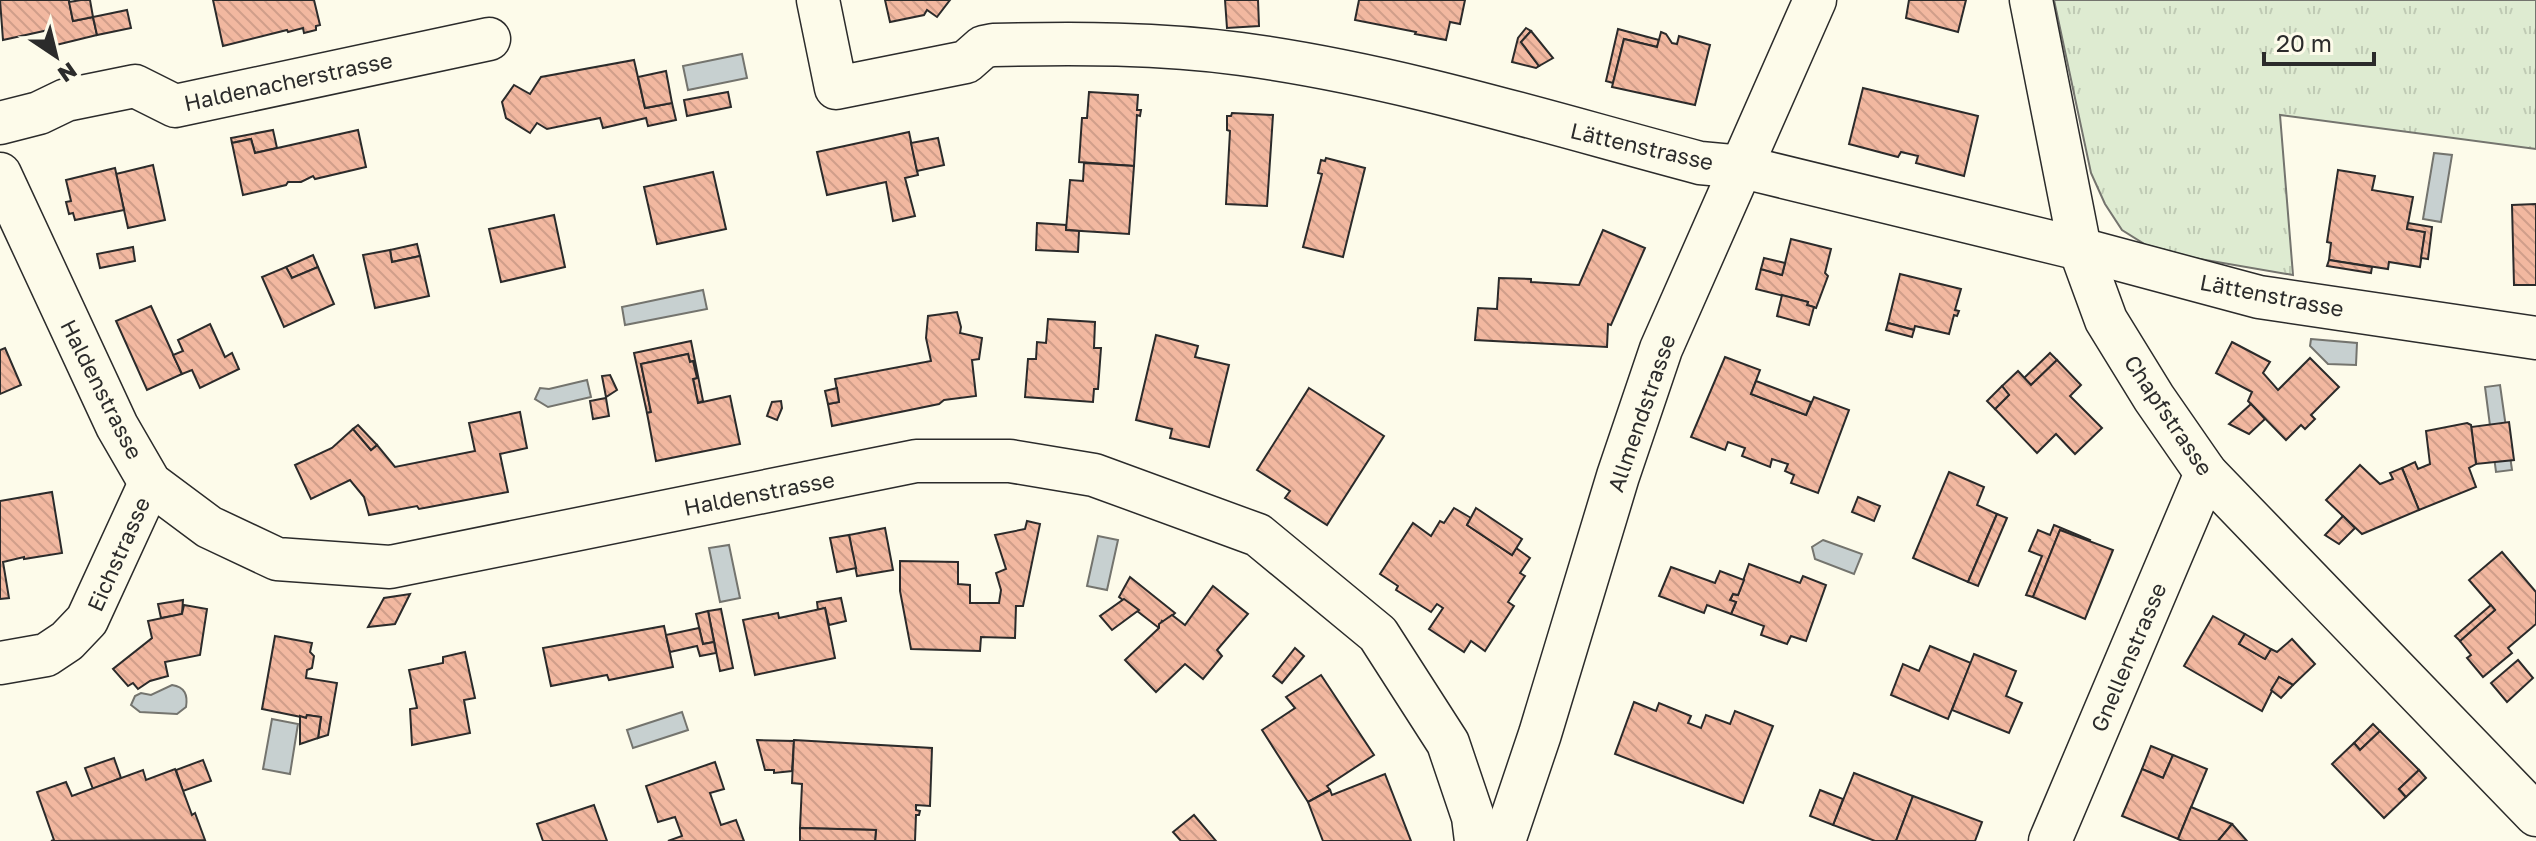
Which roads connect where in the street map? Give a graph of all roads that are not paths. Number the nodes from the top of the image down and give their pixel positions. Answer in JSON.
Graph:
{"nodes":[{"id":1,"x":818,"y":0,"type":"edge"},
{"id":2,"x":1815,"y":0,"type":"edge"},
{"id":3,"x":2031,"y":0,"type":"edge"},
{"id":4,"x":489,"y":39,"type":"dead end"},
{"id":5,"x":0,"y":123,"type":"edge"},
{"id":6,"x":1743,"y":167,"type":"junction"},
{"id":7,"x":0,"y":174,"type":"edge"},
{"id":8,"x":2080,"y":249,"type":"junction"},
{"id":9,"x":17,"y":250,"type":"edge"},
{"id":10,"x":2536,"y":338,"type":"edge"},
{"id":11,"x":2206,"y":473,"type":"junction"},
{"id":12,"x":150,"y":483,"type":"junction"},
{"id":13,"x":0,"y":663,"type":"edge"},
{"id":14,"x":2535,"y":812,"type":"edge"},
{"id":15,"x":1476,"y":841,"type":"edge"},
{"id":16,"x":1504,"y":841,"type":"edge"},
{"id":17,"x":2050,"y":841,"type":"edge"}],
"edges":[{"from":1,"to":6,"type":"street","name":"Lättenstrasse"},
{"from":2,"to":6,"type":"street","name":"Allmendstrasse"},
{"from":3,"to":8,"type":"street","name":"Chapfstrasse"},
{"from":4,"to":5,"type":"street","name":"Haldenacherstrasse"},
{"from":6,"to":8,"type":"street","name":"Lättenstrasse"},
{"from":6,"to":16,"type":"street","name":"Allmendstrasse"},
{"from":7,"to":9,"type":"street","name":"Haldenstrasse"},
{"from":8,"to":10,"type":"street","name":"Lättenstrasse"},
{"from":8,"to":11,"type":"street","name":"Chapfstrasse"},
{"from":9,"to":12,"type":"street","name":"Haldenstrasse"},
{"from":11,"to":14,"type":"street","name":"Chapfstrasse"},
{"from":11,"to":17,"type":"street","name":"Gnellenstrasse"},
{"from":12,"to":13,"type":"street","name":"Eichstrasse"},
{"from":12,"to":15,"type":"street","name":"Haldenstrasse"}]}
